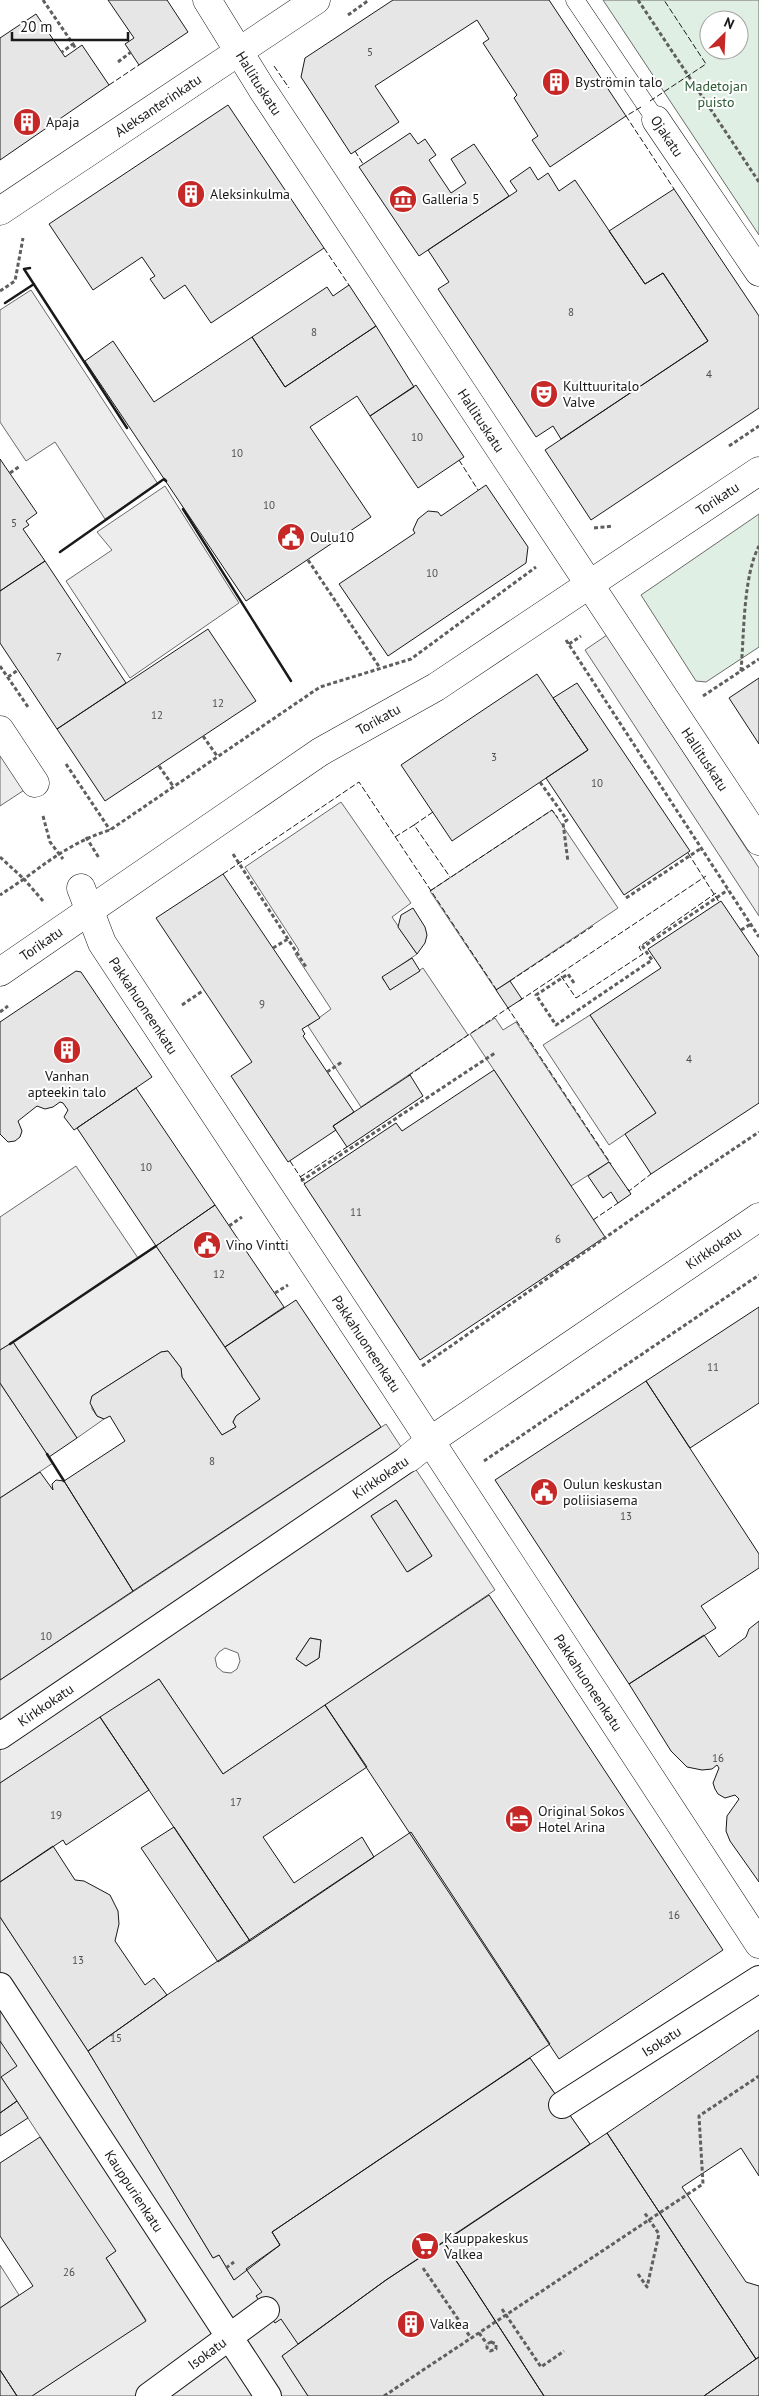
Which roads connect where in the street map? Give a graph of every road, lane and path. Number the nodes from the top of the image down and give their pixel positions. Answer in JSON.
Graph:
{"nodes":[{"id":1,"x":43,"y":0,"type":"edge"},
{"id":2,"x":208,"y":0,"type":"edge"},
{"id":3,"x":316,"y":0,"type":"edge"},
{"id":4,"x":575,"y":0,"type":"edge"},
{"id":5,"x":638,"y":0,"type":"edge"},
{"id":6,"x":73,"y":44,"type":"junction"},
{"id":7,"x":76,"y":49,"type":"dead end"},
{"id":8,"x":240,"y":51,"type":"junction"},
{"id":9,"x":62,"y":52,"type":"dead end"},
{"id":10,"x":131,"y":52,"type":"dead end"},
{"id":11,"x":118,"y":62,"type":"dead end"},
{"id":12,"x":656,"y":120,"type":"joint"},
{"id":13,"x":759,"y":182,"type":"edge"},
{"id":14,"x":0,"y":212,"type":"edge"},
{"id":15,"x":25,"y":231,"type":"dead end"},
{"id":16,"x":759,"y":272,"type":"edge"},
{"id":17,"x":0,"y":291,"type":"edge"},
{"id":18,"x":759,"y":426,"type":"edge"},
{"id":19,"x":726,"y":448,"type":"dead end"},
{"id":20,"x":20,"y":466,"type":"dead end"},
{"id":21,"x":759,"y":471,"type":"edge"},
{"id":22,"x":10,"y":474,"type":"dead end"},
{"id":23,"x":621,"y":521,"type":"dead end"},
{"id":24,"x":564,"y":543,"type":"junction"},
{"id":25,"x":759,"y":546,"type":"edge"},
{"id":26,"x":308,"y":560,"type":"dead end"},
{"id":27,"x":523,"y":578,"type":"junction"},
{"id":28,"x":590,"y":584,"type":"junction"},
{"id":29,"x":548,"y":612,"type":"junction"},
{"id":30,"x":759,"y":659,"type":"edge"},
{"id":31,"x":380,"y":668,"type":"junction"},
{"id":32,"x":18,"y":670,"type":"dead end"},
{"id":33,"x":741,"y":671,"type":"junction"},
{"id":34,"x":8,"y":677,"type":"dead end"},
{"id":35,"x":700,"y":698,"type":"dead end"},
{"id":36,"x":0,"y":730,"type":"edge"},
{"id":37,"x":203,"y":736,"type":"dead end"},
{"id":38,"x":217,"y":756,"type":"junction"},
{"id":39,"x":159,"y":766,"type":"dead end"},
{"id":40,"x":540,"y":782,"type":"dead end"},
{"id":41,"x":35,"y":784,"type":"joint"},
{"id":42,"x":173,"y":786,"type":"junction"},
{"id":43,"x":759,"y":841,"type":"edge"},
{"id":44,"x":700,"y":849,"type":"junction"},
{"id":45,"x":59,"y":853,"type":"junction"},
{"id":46,"x":232,"y":854,"type":"dead end"},
{"id":47,"x":0,"y":857,"type":"edge"},
{"id":48,"x":568,"y":862,"type":"dead end"},
{"id":49,"x":24,"y":879,"type":"junction"},
{"id":50,"x":728,"y":890,"type":"junction"},
{"id":51,"x":0,"y":895,"type":"edge"},
{"id":52,"x":626,"y":898,"type":"dead end"},
{"id":53,"x":84,"y":900,"type":"junction"},
{"id":54,"x":38,"y":909,"type":"dead end"},
{"id":55,"x":750,"y":924,"type":"junction"},
{"id":56,"x":741,"y":930,"type":"dead end"},
{"id":57,"x":759,"y":937,"type":"edge"},
{"id":58,"x":288,"y":939,"type":"junction"},
{"id":59,"x":273,"y":948,"type":"dead end"},
{"id":60,"x":306,"y":967,"type":"dead end"},
{"id":61,"x":0,"y":972,"type":"edge"},
{"id":62,"x":574,"y":983,"type":"dead end"},
{"id":63,"x":204,"y":990,"type":"dead end"},
{"id":64,"x":182,"y":1006,"type":"dead end"},
{"id":65,"x":494,"y":1053,"type":"dead end"},
{"id":66,"x":342,"y":1062,"type":"dead end"},
{"id":67,"x":328,"y":1072,"type":"dead end"},
{"id":68,"x":759,"y":1132,"type":"edge"},
{"id":69,"x":298,"y":1183,"type":"dead end"},
{"id":70,"x":247,"y":1214,"type":"dead end"},
{"id":71,"x":759,"y":1217,"type":"edge"},
{"id":72,"x":229,"y":1226,"type":"dead end"},
{"id":73,"x":759,"y":1275,"type":"edge"},
{"id":74,"x":292,"y":1282,"type":"dead end"},
{"id":75,"x":275,"y":1294,"type":"dead end"},
{"id":76,"x":393,"y":1384,"type":"junction"},
{"id":77,"x":430,"y":1441,"type":"junction"},
{"id":78,"x":409,"y":1458,"type":"joint"},
{"id":79,"x":457,"y":1483,"type":"junction"},
{"id":80,"x":0,"y":1736,"type":"edge"},
{"id":81,"x":759,"y":1944,"type":"edge"},
{"id":82,"x":759,"y":1979,"type":"edge"},
{"id":83,"x":0,"y":1986,"type":"edge"},
{"id":84,"x":759,"y":2076,"type":"edge"},
{"id":85,"x":562,"y":2105,"type":"dead end"},
{"id":86,"x":644,"y":2212,"type":"dead end"},
{"id":87,"x":430,"y":2268,"type":"dead end"},
{"id":88,"x":638,"y":2274,"type":"dead end"},
{"id":89,"x":439,"y":2281,"type":"dead end"},
{"id":90,"x":434,"y":2284,"type":"junction"},
{"id":91,"x":502,"y":2309,"type":"dead end"},
{"id":92,"x":266,"y":2310,"type":"dead end"},
{"id":93,"x":479,"y":2333,"type":"junction"},
{"id":94,"x":229,"y":2337,"type":"junction"},
{"id":95,"x":472,"y":2338,"type":"junction"},
{"id":96,"x":487,"y":2344,"type":"dead end"},
{"id":97,"x":564,"y":2351,"type":"dead end"},
{"id":98,"x":149,"y":2396,"type":"edge"},
{"id":99,"x":268,"y":2396,"type":"edge"},
{"id":100,"x":384,"y":2396,"type":"edge"}],
"edges":[{"from":1,"to":6,"type":"path"},
{"from":2,"to":8,"type":"street","name":"Hallituskatu"},
{"from":3,"to":8,"type":"street","name":"Aleksanterinkatu"},
{"from":4,"to":12,"type":"lane","name":"Ojakatu"},
{"from":5,"to":13,"type":"path"},
{"from":6,"to":7,"type":"path"},
{"from":6,"to":9,"type":"path"},
{"from":8,"to":14,"type":"street","name":"Aleksanterinkatu"},
{"from":8,"to":24,"type":"street","name":"Hallituskatu"},
{"from":10,"to":11,"type":"path"},
{"from":12,"to":16,"type":"street","name":"Ojakatu"},
{"from":15,"to":17,"type":"path"},
{"from":18,"to":19,"type":"path"},
{"from":20,"to":22,"type":"path"},
{"from":21,"to":28,"type":"street","name":"Torikatu"},
{"from":23,"to":24,"type":"path"},
{"from":24,"to":27,"type":"path"},
{"from":24,"to":28,"type":"street","name":"Hallituskatu"},
{"from":25,"to":33,"type":"path"},
{"from":26,"to":31,"type":"path"},
{"from":27,"to":29,"type":"path"},
{"from":27,"to":31,"type":"path"},
{"from":28,"to":29,"type":"street","name":"Torikatu"},
{"from":28,"to":43,"type":"street","name":"Hallituskatu"},
{"from":29,"to":44,"type":"path"},
{"from":29,"to":53,"type":"street","name":"Torikatu"},
{"from":30,"to":33,"type":"path"},
{"from":31,"to":38,"type":"path"},
{"from":32,"to":34,"type":"path"},
{"from":33,"to":35,"type":"path"},
{"from":36,"to":41,"type":"street"},
{"from":37,"to":38,"type":"path"},
{"from":38,"to":42,"type":"path"},
{"from":39,"to":42,"type":"path"},
{"from":40,"to":48,"type":"path"},
{"from":41,"to":45,"type":"path"},
{"from":42,"to":45,"type":"path"},
{"from":44,"to":50,"type":"path"},
{"from":44,"to":52,"type":"path"},
{"from":45,"to":49,"type":"path"},
{"from":45,"to":53,"type":"path"},
{"from":46,"to":58,"type":"path"},
{"from":47,"to":49,"type":"path"},
{"from":49,"to":51,"type":"path"},
{"from":49,"to":54,"type":"path"},
{"from":50,"to":55,"type":"path"},
{"from":50,"to":62,"type":"path"},
{"from":53,"to":61,"type":"street","name":"Torikatu"},
{"from":53,"to":76,"type":"street","name":"Pakkahuoneenkatu"},
{"from":55,"to":56,"type":"path"},
{"from":55,"to":57,"type":"path"},
{"from":58,"to":59,"type":"path"},
{"from":58,"to":60,"type":"path"},
{"from":63,"to":64,"type":"path"},
{"from":65,"to":69,"type":"path"},
{"from":66,"to":67,"type":"path"},
{"from":68,"to":76,"type":"path"},
{"from":70,"to":72,"type":"path"},
{"from":71,"to":77,"type":"street","name":"Kirkkokatu"},
{"from":73,"to":79,"type":"path"},
{"from":74,"to":75,"type":"path"},
{"from":76,"to":77,"type":"street","name":"Pakkahuoneenkatu"},
{"from":77,"to":78,"type":"street","name":"Kirkkokatu"},
{"from":77,"to":79,"type":"street","name":"Pakkahuoneenkatu"},
{"from":78,"to":80,"type":"street","name":"Kirkkokatu"},
{"from":79,"to":81,"type":"street","name":"Pakkahuoneenkatu"},
{"from":82,"to":85,"type":"street","name":"Isokatu"},
{"from":83,"to":94,"type":"street","name":"Kauppurienkatu"},
{"from":84,"to":93,"type":"path"},
{"from":86,"to":88,"type":"path"},
{"from":87,"to":90,"type":"path"},
{"from":89,"to":90,"type":"path"},
{"from":90,"to":95,"type":"path"},
{"from":91,"to":97,"type":"path"},
{"from":92,"to":94,"type":"street","name":"Isokatu"},
{"from":93,"to":95,"type":"path"},
{"from":93,"to":96,"type":"path"},
{"from":94,"to":98,"type":"street","name":"Isokatu"},
{"from":94,"to":99,"type":"street","name":"Kauppurienkatu"},
{"from":95,"to":100,"type":"path"}]}
